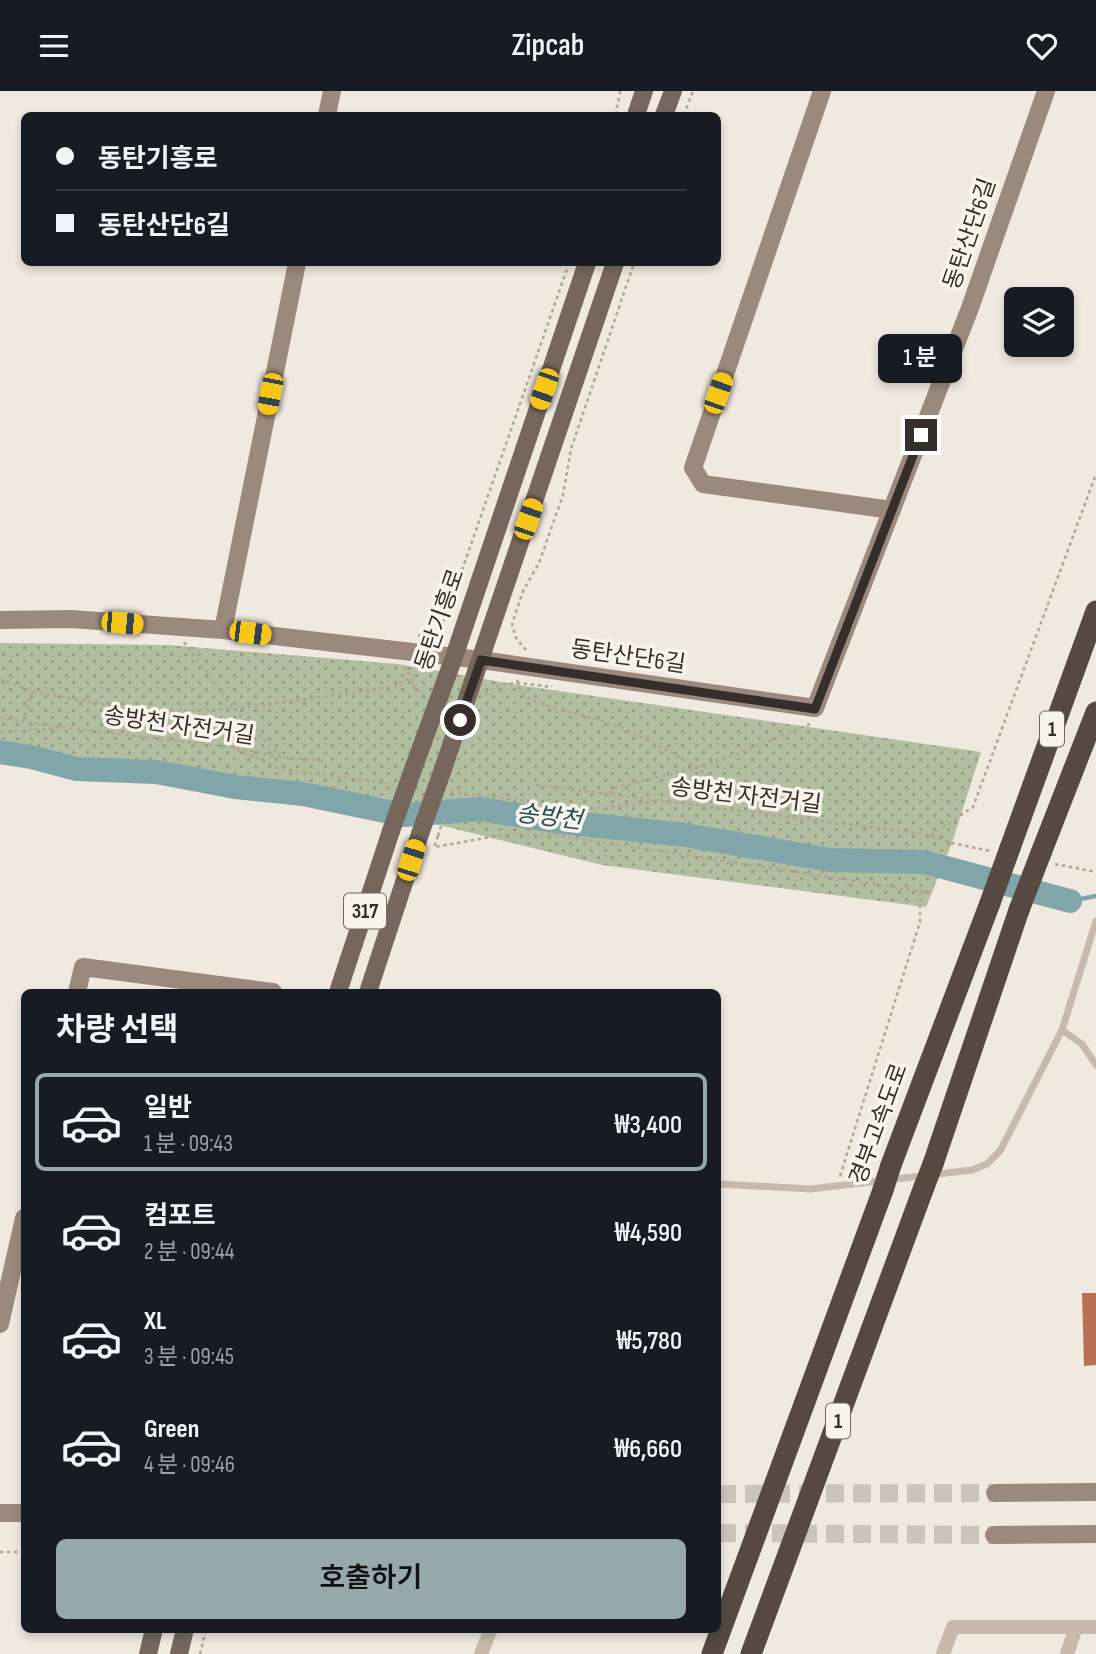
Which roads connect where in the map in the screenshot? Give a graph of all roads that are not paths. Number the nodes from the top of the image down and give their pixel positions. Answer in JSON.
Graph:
{"nodes":[{"id":1,"x":332,"y":91,"type":"edge"},
{"id":2,"x":644,"y":91,"type":"edge"},
{"id":3,"x":673,"y":91,"type":"edge"},
{"id":4,"x":822,"y":91,"type":"edge"},
{"id":5,"x":1046,"y":91,"type":"edge"},
{"id":6,"x":328,"y":112,"type":"edge"},
{"id":7,"x":637,"y":112,"type":"edge"},
{"id":8,"x":665,"y":112,"type":"edge"},
{"id":9,"x":296,"y":266,"type":"edge"},
{"id":10,"x":586,"y":266,"type":"edge"},
{"id":11,"x":614,"y":266,"type":"edge"},
{"id":12,"x":892,"y":510,"type":"junction"},
{"id":13,"x":1096,"y":611,"type":"edge"},
{"id":14,"x":0,"y":619,"type":"edge"},
{"id":15,"x":223,"y":630,"type":"junction"},
{"id":16,"x":454,"y":657,"type":"junction"},
{"id":17,"x":481,"y":660,"type":"junction"},
{"id":18,"x":1096,"y":712,"type":"edge"},
{"id":19,"x":1096,"y":921,"type":"edge"},
{"id":20,"x":78,"y":989,"type":"edge"},
{"id":21,"x":250,"y":989,"type":"edge"},
{"id":22,"x":339,"y":989,"type":"edge"},
{"id":23,"x":369,"y":989,"type":"edge"},
{"id":24,"x":1062,"y":1030,"type":"junction"},
{"id":25,"x":1096,"y":1065,"type":"edge"},
{"id":26,"x":721,"y":1184,"type":"edge"},
{"id":27,"x":21,"y":1231,"type":"edge"},
{"id":28,"x":0,"y":1324,"type":"edge"},
{"id":29,"x":1096,"y":1492,"type":"edge"},
{"id":30,"x":995,"y":1493,"type":"tunnel mouth"},
{"id":31,"x":0,"y":1513,"type":"edge"},
{"id":32,"x":21,"y":1513,"type":"edge"},
{"id":33,"x":1096,"y":1534,"type":"edge"},
{"id":34,"x":994,"y":1535,"type":"tunnel mouth"},
{"id":35,"x":1076,"y":1627,"type":"junction"},
{"id":36,"x":1096,"y":1627,"type":"edge"},
{"id":37,"x":721,"y":1630,"type":"edge"},
{"id":38,"x":154,"y":1633,"type":"edge"},
{"id":39,"x":184,"y":1633,"type":"edge"},
{"id":40,"x":489,"y":1633,"type":"edge"},
{"id":41,"x":720,"y":1633,"type":"edge"},
{"id":42,"x":148,"y":1654,"type":"edge"},
{"id":43,"x":179,"y":1654,"type":"edge"},
{"id":44,"x":481,"y":1654,"type":"edge"},
{"id":45,"x":712,"y":1654,"type":"edge"},
{"id":46,"x":751,"y":1654,"type":"edge"},
{"id":47,"x":943,"y":1654,"type":"edge"},
{"id":48,"x":1067,"y":1654,"type":"edge"}],
"edges":[{"from":1,"to":6,"type":"street"},
{"from":2,"to":7,"type":"main road"},
{"from":3,"to":8,"type":"main road"},
{"from":4,"to":12,"type":"street"},
{"from":5,"to":12,"type":"street","name":"동탄산단6길"},
{"from":9,"to":15,"type":"street"},
{"from":10,"to":16,"type":"main road","name":"동탄기흥로","number":"317"},
{"from":11,"to":17,"type":"main road","number":"317"},
{"from":12,"to":17,"type":"street","name":"동탄산단6길"},
{"from":13,"to":37,"type":"highway","name":"경부고속도로","number":"1","bridge":true},
{"from":14,"to":15,"type":"street","name":"동탄산단6길"},
{"from":15,"to":16,"type":"street","name":"동탄산단6길"},
{"from":16,"to":17,"type":"street","name":"동탄산단6길"},
{"from":16,"to":22,"type":"main road","name":"동탄기흥로","number":"317","bridge":true},
{"from":17,"to":23,"type":"main road","number":"317","bridge":true},
{"from":18,"to":46,"type":"highway","number":"1","bridge":true},
{"from":19,"to":24,"type":"lane"},
{"from":20,"to":21,"type":"street"},
{"from":24,"to":25,"type":"lane"},
{"from":24,"to":26,"type":"lane"},
{"from":27,"to":28,"type":"street"},
{"from":29,"to":30,"type":"street"},
{"from":31,"to":32,"type":"street"},
{"from":33,"to":34,"type":"street"},
{"from":35,"to":36,"type":"street"},
{"from":35,"to":47,"type":"street"},
{"from":35,"to":48,"type":"street"},
{"from":38,"to":42,"type":"main road"},
{"from":39,"to":43,"type":"main road"},
{"from":40,"to":44,"type":"street"},
{"from":41,"to":45,"type":"highway","name":"경부고속도로","number":"1","bridge":true}]}
